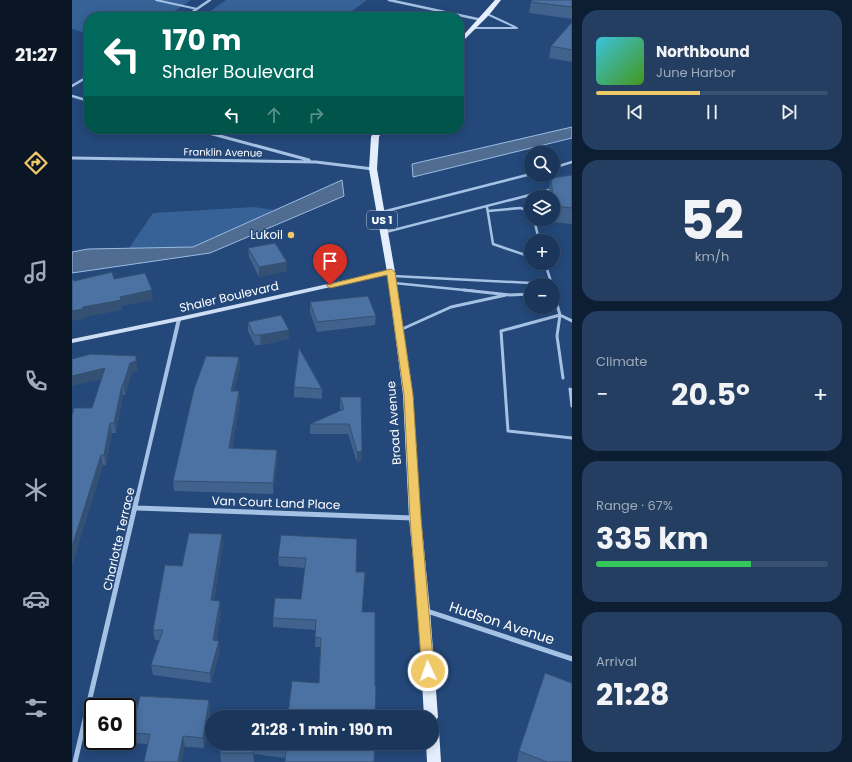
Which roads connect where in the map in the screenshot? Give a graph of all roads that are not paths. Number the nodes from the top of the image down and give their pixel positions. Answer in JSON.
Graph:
{"nodes":[{"id":1,"x":156,"y":0,"type":"edge"},
{"id":2,"x":210,"y":0,"type":"edge"},
{"id":3,"x":389,"y":0,"type":"edge"},
{"id":4,"x":498,"y":0,"type":"edge"},
{"id":5,"x":197,"y":9,"type":"junction"},
{"id":6,"x":192,"y":12,"type":"edge"},
{"id":7,"x":445,"y":12,"type":"edge"},
{"id":8,"x":487,"y":14,"type":"junction"},
{"id":9,"x":464,"y":16,"type":"edge"},
{"id":10,"x":482,"y":20,"type":"junction"},
{"id":11,"x":474,"y":28,"type":"junction"},
{"id":12,"x":464,"y":38,"type":"edge"},
{"id":13,"x":84,"y":79,"type":"edge"},
{"id":14,"x":72,"y":86,"type":"edge"},
{"id":15,"x":72,"y":96,"type":"edge"},
{"id":16,"x":84,"y":100,"type":"edge"},
{"id":17,"x":212,"y":134,"type":"edge"},
{"id":18,"x":376,"y":134,"type":"edge"},
{"id":19,"x":72,"y":158,"type":"edge"},
{"id":20,"x":316,"y":162,"type":"junction"},
{"id":21,"x":572,"y":162,"type":"edge"},
{"id":22,"x":560,"y":166,"type":"edge"},
{"id":23,"x":373,"y":169,"type":"junction"},
{"id":24,"x":524,"y":176,"type":"edge"},
{"id":25,"x":558,"y":188,"type":"edge"},
{"id":26,"x":487,"y":207,"type":"junction"},
{"id":27,"x":524,"y":209,"type":"edge"},
{"id":28,"x":380,"y":212,"type":"junction"},
{"id":29,"x":488,"y":212,"type":"junction"},
{"id":30,"x":384,"y":232,"type":"junction"},
{"id":31,"x":524,"y":255,"type":"edge"},
{"id":32,"x":391,"y":277,"type":"junction"},
{"id":33,"x":524,"y":283,"type":"edge"},
{"id":34,"x":524,"y":294,"type":"edge"},
{"id":35,"x":510,"y":295,"type":"junction"},
{"id":36,"x":560,"y":315,"type":"junction"},
{"id":37,"x":180,"y":319,"type":"junction"},
{"id":38,"x":572,"y":321,"type":"edge"},
{"id":39,"x":398,"y":330,"type":"junction"},
{"id":40,"x":72,"y":341,"type":"edge"},
{"id":41,"x":563,"y":378,"type":"dead end"},
{"id":42,"x":572,"y":390,"type":"edge"},
{"id":43,"x":572,"y":406,"type":"edge"},
{"id":44,"x":572,"y":438,"type":"edge"},
{"id":45,"x":136,"y":508,"type":"junction"},
{"id":46,"x":415,"y":518,"type":"junction"},
{"id":47,"x":424,"y":610,"type":"junction"},
{"id":48,"x":572,"y":659,"type":"edge"},
{"id":49,"x":431,"y":710,"type":"edge"},
{"id":50,"x":433,"y":750,"type":"edge"},
{"id":51,"x":76,"y":762,"type":"edge"},
{"id":52,"x":434,"y":762,"type":"edge"}],
"edges":[{"from":1,"to":5,"type":"lane"},
{"from":2,"to":5,"type":"street"},
{"from":3,"to":7,"type":"street"},
{"from":4,"to":8,"type":"main road"},
{"from":5,"to":6,"type":"street"},
{"from":8,"to":10,"type":"main road"},
{"from":8,"to":11,"type":"lane"},
{"from":9,"to":10,"type":"street"},
{"from":10,"to":11,"type":"main road"},
{"from":11,"to":12,"type":"main road"},
{"from":13,"to":14,"type":"street"},
{"from":15,"to":16,"type":"street"},
{"from":17,"to":20,"type":"street"},
{"from":18,"to":23,"type":"main road","name":"Broad Avenue","number":"US 1"},
{"from":19,"to":20,"type":"street","name":"Franklin Avenue"},
{"from":20,"to":23,"type":"street","name":"Franklin Avenue"},
{"from":21,"to":22,"type":"lane"},
{"from":23,"to":28,"type":"main road","name":"Broad Avenue","number":"US 1"},
{"from":24,"to":28,"type":"lane"},
{"from":25,"to":26,"type":"lane"},
{"from":26,"to":29,"type":"lane"},
{"from":26,"to":30,"type":"lane"},
{"from":27,"to":29,"type":"lane"},
{"from":28,"to":30,"type":"main road","name":"Broad Avenue","number":"US 1"},
{"from":29,"to":31,"type":"lane"},
{"from":30,"to":32,"type":"main road","name":"Broad Avenue","number":"US 1"},
{"from":32,"to":33,"type":"lane"},
{"from":32,"to":35,"type":"lane"},
{"from":32,"to":37,"type":"street","name":"Shaler Boulevard"},
{"from":32,"to":39,"type":"main road","name":"Broad Avenue","number":"US 1"},
{"from":34,"to":35,"type":"lane"},
{"from":35,"to":39,"type":"lane"},
{"from":36,"to":38,"type":"lane"},
{"from":36,"to":41,"type":"lane"},
{"from":36,"to":44,"type":"lane"},
{"from":37,"to":40,"type":"street","name":"Shaler Boulevard"},
{"from":37,"to":45,"type":"street","name":"Charlotte Terrace"},
{"from":39,"to":46,"type":"main road","name":"Broad Avenue","number":"US 1"},
{"from":42,"to":43,"type":"lane"},
{"from":45,"to":46,"type":"street","name":"Van Court Land Place"},
{"from":45,"to":51,"type":"street","name":"Charlotte Terrace"},
{"from":46,"to":47,"type":"main road","name":"Broad Avenue","number":"US 1"},
{"from":47,"to":48,"type":"street","name":"Hudson Avenue"},
{"from":47,"to":49,"type":"main road","name":"Broad Avenue","number":"US 1"},
{"from":50,"to":52,"type":"main road"}]}
